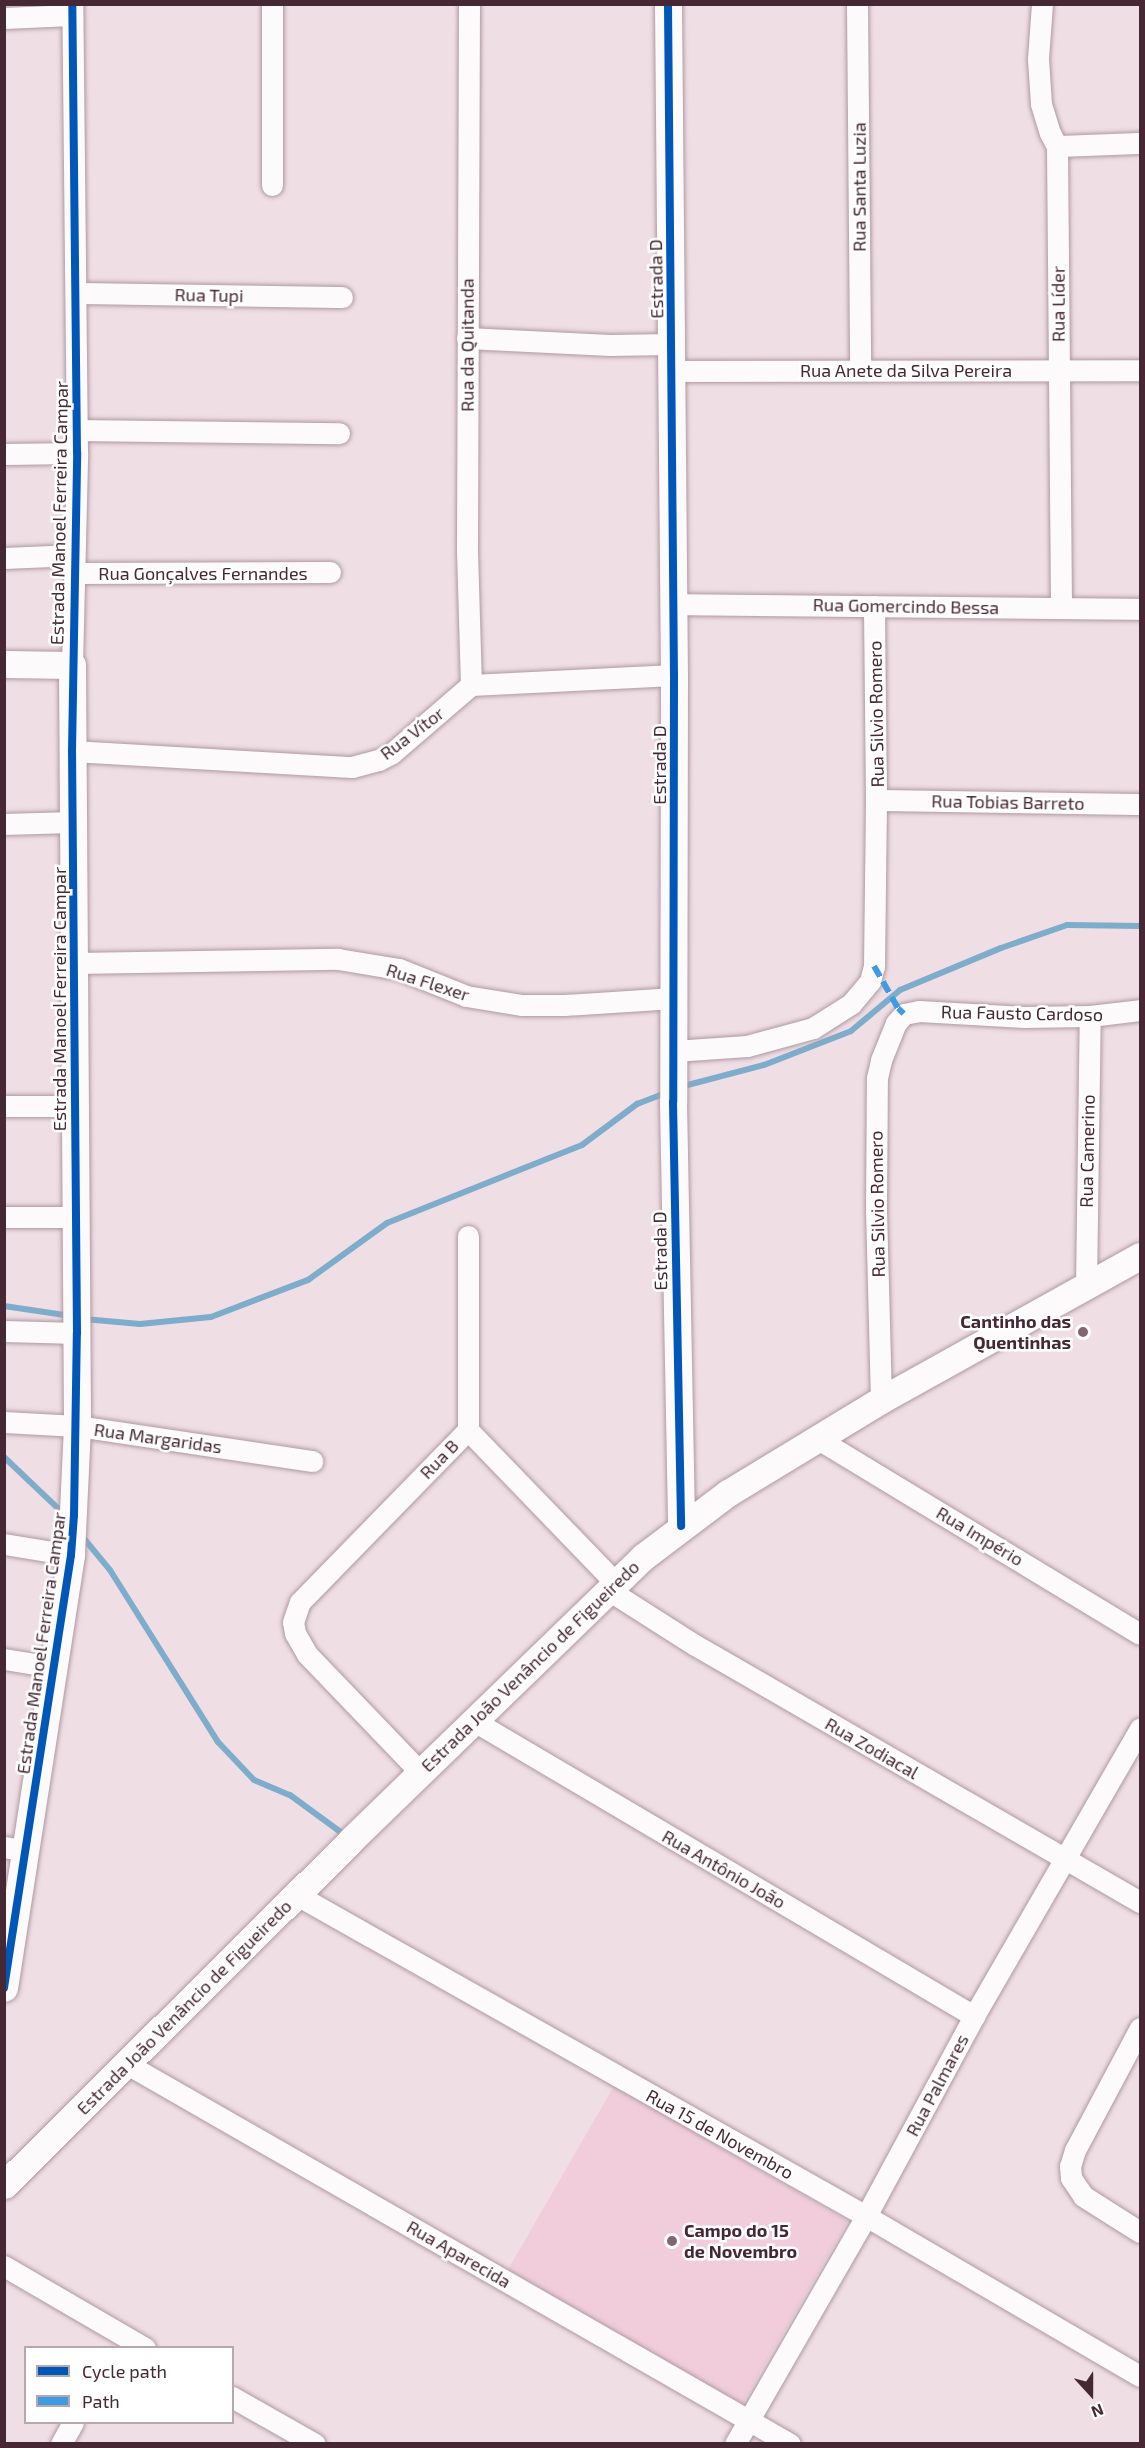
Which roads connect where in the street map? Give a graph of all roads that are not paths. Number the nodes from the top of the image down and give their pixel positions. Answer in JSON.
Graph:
{"nodes":[{"id":1,"x":272,"y":4,"type":"edge"},
{"id":2,"x":469,"y":4,"type":"edge"},
{"id":3,"x":668,"y":4,"type":"edge"},
{"id":4,"x":857,"y":4,"type":"edge"},
{"id":5,"x":1042,"y":4,"type":"edge"},
{"id":6,"x":72,"y":10,"type":"edge"},
{"id":7,"x":4,"y":18,"type":"edge"},
{"id":8,"x":1140,"y":143,"type":"edge"},
{"id":9,"x":1057,"y":146,"type":"junction"},
{"id":10,"x":272,"y":185,"type":"dead end"},
{"id":11,"x":76,"y":292,"type":"junction"},
{"id":12,"x":342,"y":297,"type":"dead end"},
{"id":13,"x":467,"y":338,"type":"junction"},
{"id":14,"x":672,"y":344,"type":"junction"},
{"id":15,"x":672,"y":370,"type":"junction"},
{"id":16,"x":860,"y":370,"type":"junction"},
{"id":17,"x":1059,"y":370,"type":"junction"},
{"id":18,"x":1140,"y":370,"type":"edge"},
{"id":19,"x":76,"y":430,"type":"junction"},
{"id":20,"x":339,"y":433,"type":"dead end"},
{"id":21,"x":77,"y":453,"type":"junction"},
{"id":22,"x":4,"y":454,"type":"edge"},
{"id":23,"x":4,"y":558,"type":"edge"},
{"id":24,"x":75,"y":564,"type":"junction"},
{"id":25,"x":330,"y":572,"type":"dead end"},
{"id":26,"x":671,"y":604,"type":"junction"},
{"id":27,"x":874,"y":606,"type":"junction"},
{"id":28,"x":1061,"y":608,"type":"junction"},
{"id":29,"x":1140,"y":609,"type":"edge"},
{"id":30,"x":4,"y":664,"type":"edge"},
{"id":31,"x":72,"y":665,"type":"junction"},
{"id":32,"x":674,"y":675,"type":"junction"},
{"id":33,"x":471,"y":685,"type":"junction"},
{"id":34,"x":72,"y":751,"type":"junction"},
{"id":35,"x":876,"y":800,"type":"junction"},
{"id":36,"x":1140,"y":804,"type":"edge"},
{"id":37,"x":72,"y":822,"type":"junction"},
{"id":38,"x":4,"y":824,"type":"edge"},
{"id":39,"x":75,"y":963,"type":"junction"},
{"id":40,"x":674,"y":998,"type":"junction"},
{"id":41,"x":1140,"y":1010,"type":"edge"},
{"id":42,"x":904,"y":1014,"type":"joint"},
{"id":43,"x":1090,"y":1016,"type":"junction"},
{"id":44,"x":674,"y":1057,"type":"junction"},
{"id":45,"x":4,"y":1106,"type":"edge"},
{"id":46,"x":75,"y":1106,"type":"junction"},
{"id":47,"x":75,"y":1216,"type":"junction"},
{"id":48,"x":4,"y":1217,"type":"edge"},
{"id":49,"x":468,"y":1236,"type":"dead end"},
{"id":50,"x":1140,"y":1256,"type":"edge"},
{"id":51,"x":1086,"y":1286,"type":"junction"},
{"id":52,"x":4,"y":1331,"type":"edge"},
{"id":53,"x":77,"y":1333,"type":"junction"},
{"id":54,"x":881,"y":1400,"type":"junction"},
{"id":55,"x":9,"y":1423,"type":"edge"},
{"id":56,"x":77,"y":1426,"type":"junction"},
{"id":57,"x":468,"y":1430,"type":"junction"},
{"id":58,"x":818,"y":1439,"type":"junction"},
{"id":59,"x":312,"y":1461,"type":"dead end"},
{"id":60,"x":681,"y":1526,"type":"junction"},
{"id":61,"x":4,"y":1544,"type":"edge"},
{"id":62,"x":71,"y":1552,"type":"junction"},
{"id":63,"x":611,"y":1585,"type":"junction"},
{"id":64,"x":1140,"y":1634,"type":"edge"},
{"id":65,"x":4,"y":1659,"type":"edge"},
{"id":66,"x":54,"y":1667,"type":"junction"},
{"id":67,"x":474,"y":1721,"type":"junction"},
{"id":68,"x":1140,"y":1728,"type":"edge"},
{"id":69,"x":421,"y":1773,"type":"junction"},
{"id":70,"x":15,"y":1849,"type":"edge"},
{"id":71,"x":1065,"y":1861,"type":"junction"},
{"id":72,"x":297,"y":1894,"type":"junction"},
{"id":73,"x":1140,"y":1902,"type":"edge"},
{"id":74,"x":4,"y":1988,"type":"edge"},
{"id":75,"x":974,"y":2016,"type":"junction"},
{"id":76,"x":1140,"y":2028,"type":"edge"},
{"id":77,"x":127,"y":2064,"type":"junction"},
{"id":78,"x":4,"y":2185,"type":"edge"},
{"id":79,"x":866,"y":2216,"type":"junction"},
{"id":80,"x":1140,"y":2232,"type":"edge"},
{"id":81,"x":4,"y":2266,"type":"edge"},
{"id":82,"x":119,"y":2341,"type":"edge"},
{"id":83,"x":138,"y":2346,"type":"edge"},
{"id":84,"x":1140,"y":2376,"type":"edge"},
{"id":85,"x":234,"y":2398,"type":"edge"},
{"id":86,"x":749,"y":2420,"type":"junction"},
{"id":87,"x":72,"y":2424,"type":"edge"},
{"id":88,"x":61,"y":2444,"type":"edge"},
{"id":89,"x":315,"y":2444,"type":"edge"},
{"id":90,"x":735,"y":2444,"type":"edge"},
{"id":91,"x":790,"y":2444,"type":"edge"}],
"edges":[{"from":1,"to":10,"type":"street"},
{"from":2,"to":13,"type":"street","name":"Rua da Quitanda"},
{"from":3,"to":14,"type":"street","name":"Estrada D"},
{"from":4,"to":16,"type":"street","name":"Rua Santa Luzia"},
{"from":5,"to":9,"type":"street","name":"Rua Líder"},
{"from":6,"to":7,"type":"street"},
{"from":6,"to":11,"type":"street","name":"Estrada Manoel Ferreira Campar"},
{"from":8,"to":9,"type":"street"},
{"from":9,"to":17,"type":"street","name":"Rua Líder"},
{"from":11,"to":12,"type":"street","name":"Rua Tupi"},
{"from":11,"to":19,"type":"street","name":"Estrada Manoel Ferreira Campar"},
{"from":13,"to":14,"type":"street"},
{"from":13,"to":33,"type":"street","name":"Rua da Quitanda"},
{"from":14,"to":15,"type":"street","name":"Estrada D"},
{"from":15,"to":16,"type":"street","name":"Rua Anete da Silva Pereira"},
{"from":15,"to":26,"type":"street","name":"Estrada D"},
{"from":16,"to":17,"type":"street","name":"Rua Anete da Silva Pereira"},
{"from":17,"to":18,"type":"street","name":"Rua Anete da Silva Pereira"},
{"from":17,"to":28,"type":"street","name":"Rua Líder"},
{"from":19,"to":20,"type":"street"},
{"from":19,"to":21,"type":"street","name":"Estrada Manoel Ferreira Campar"},
{"from":21,"to":22,"type":"street"},
{"from":21,"to":24,"type":"street","name":"Estrada Manoel Ferreira Campar"},
{"from":23,"to":24,"type":"street","name":"Rua Gonçalves Fernandes"},
{"from":24,"to":25,"type":"street","name":"Rua Gonçalves Fernandes"},
{"from":24,"to":31,"type":"street","name":"Estrada Manoel Ferreira Campar"},
{"from":26,"to":27,"type":"street","name":"Rua Gomercindo Bessa"},
{"from":26,"to":32,"type":"street","name":"Estrada D"},
{"from":27,"to":28,"type":"street","name":"Rua Gomercindo Bessa"},
{"from":27,"to":35,"type":"street","name":"Rua Silvio Romero"},
{"from":28,"to":29,"type":"street","name":"Rua Gomercindo Bessa"},
{"from":30,"to":31,"type":"street"},
{"from":31,"to":34,"type":"street","name":"Estrada Manoel Ferreira Campar"},
{"from":32,"to":33,"type":"street"},
{"from":32,"to":40,"type":"street","name":"Estrada D"},
{"from":33,"to":34,"type":"street","name":"Rua Vítor"},
{"from":34,"to":37,"type":"street","name":"Estrada Manoel Ferreira Campar"},
{"from":35,"to":36,"type":"street","name":"Rua Tobias Barreto"},
{"from":35,"to":44,"type":"street","name":"Rua Silvio Romero"},
{"from":37,"to":38,"type":"street"},
{"from":37,"to":39,"type":"street","name":"Estrada Manoel Ferreira Campar"},
{"from":39,"to":40,"type":"street","name":"Rua Flexer"},
{"from":39,"to":46,"type":"street","name":"Estrada Manoel Ferreira Campar"},
{"from":40,"to":44,"type":"street","name":"Estrada D"},
{"from":41,"to":43,"type":"street","name":"Rua Fausto Cardoso"},
{"from":42,"to":43,"type":"street","name":"Rua Fausto Cardoso"},
{"from":42,"to":54,"type":"street","name":"Rua Silvio Romero"},
{"from":43,"to":51,"type":"street","name":"Rua Camerino"},
{"from":44,"to":60,"type":"street","name":"Estrada D"},
{"from":45,"to":46,"type":"street"},
{"from":46,"to":47,"type":"street","name":"Estrada Manoel Ferreira Campar"},
{"from":47,"to":48,"type":"street"},
{"from":47,"to":53,"type":"street","name":"Estrada Manoel Ferreira Campar"},
{"from":49,"to":57,"type":"street","name":"Rua B"},
{"from":50,"to":51,"type":"street","name":"Estrada João Venâncio de Figueiredo"},
{"from":51,"to":54,"type":"street","name":"Estrada João Venâncio de Figueiredo"},
{"from":52,"to":53,"type":"street"},
{"from":53,"to":56,"type":"street","name":"Estrada Manoel Ferreira Campar"},
{"from":54,"to":58,"type":"street","name":"Estrada João Venâncio de Figueiredo"},
{"from":55,"to":56,"type":"street","name":"Rua Margaridas"},
{"from":56,"to":59,"type":"street","name":"Rua Margaridas"},
{"from":56,"to":62,"type":"street","name":"Estrada Manoel Ferreira Campar"},
{"from":57,"to":63,"type":"street","name":"Rua Zodiacal"},
{"from":57,"to":69,"type":"street","name":"Rua B"},
{"from":58,"to":60,"type":"street","name":"Estrada João Venâncio de Figueiredo"},
{"from":58,"to":64,"type":"street","name":"Rua Império"},
{"from":60,"to":63,"type":"street","name":"Estrada João Venâncio de Figueiredo"},
{"from":61,"to":62,"type":"street"},
{"from":62,"to":66,"type":"street","name":"Estrada Manoel Ferreira Campar"},
{"from":63,"to":67,"type":"street","name":"Estrada João Venâncio de Figueiredo"},
{"from":63,"to":71,"type":"street","name":"Rua Zodiacal"},
{"from":65,"to":66,"type":"street"},
{"from":66,"to":70,"type":"street","name":"Estrada Manoel Ferreira Campar"},
{"from":67,"to":69,"type":"street","name":"Estrada João Venâncio de Figueiredo"},
{"from":67,"to":75,"type":"street","name":"Rua Antônio João"},
{"from":68,"to":71,"type":"street","name":"Rua Palmares"},
{"from":69,"to":72,"type":"street","name":"Estrada João Venâncio de Figueiredo"},
{"from":70,"to":74,"type":"street","name":"Estrada Manoel Ferreira Campar"},
{"from":71,"to":73,"type":"street","name":"Rua Zodiacal"},
{"from":71,"to":75,"type":"street","name":"Rua Palmares"},
{"from":72,"to":77,"type":"street","name":"Estrada João Venâncio de Figueiredo"},
{"from":72,"to":79,"type":"street","name":"Rua 15 de Novembro"},
{"from":75,"to":79,"type":"street","name":"Rua Palmares"},
{"from":76,"to":80,"type":"street"},
{"from":77,"to":78,"type":"street","name":"Estrada João Venâncio de Figueiredo"},
{"from":77,"to":86,"type":"street","name":"Rua Aparecida"},
{"from":79,"to":84,"type":"street","name":"Rua 15 de Novembro"},
{"from":79,"to":86,"type":"street","name":"Rua Palmares"},
{"from":81,"to":82,"type":"street"},
{"from":82,"to":83,"type":"street"},
{"from":85,"to":89,"type":"street"},
{"from":86,"to":90,"type":"street","name":"Rua Palmares"},
{"from":86,"to":91,"type":"street","name":"Rua Aparecida"},
{"from":87,"to":88,"type":"street"}]}
